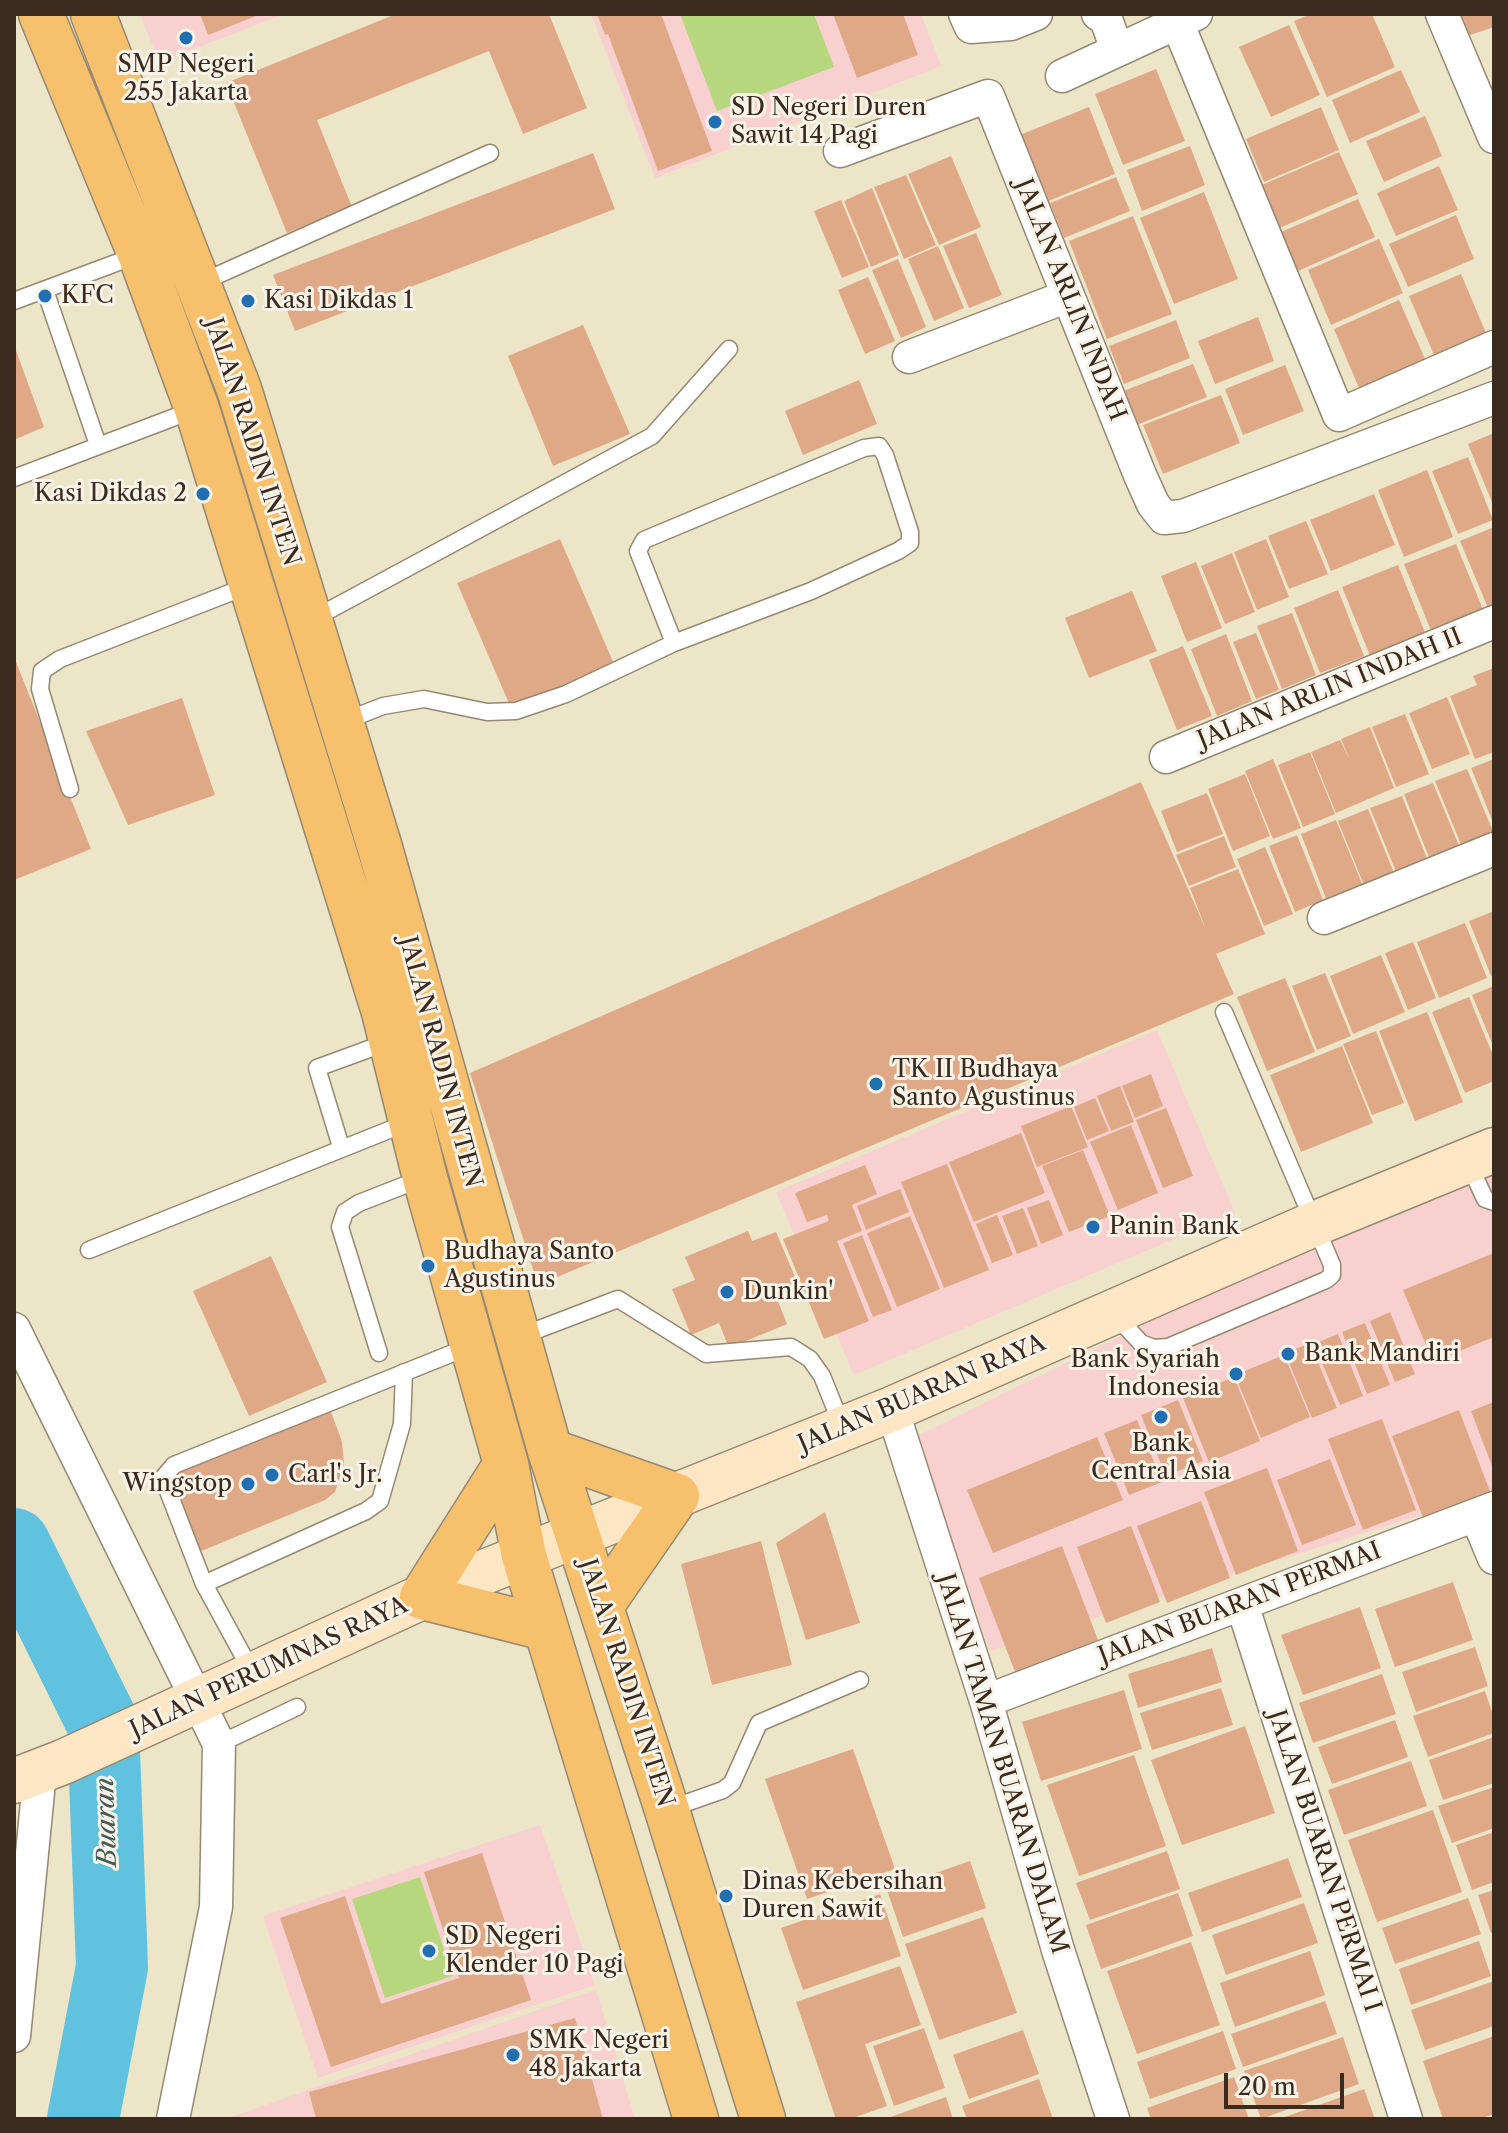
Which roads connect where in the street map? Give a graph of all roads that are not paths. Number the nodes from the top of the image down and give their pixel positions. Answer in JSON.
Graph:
{"nodes":[{"id":1,"x":41,"y":14,"type":"edge"},
{"id":2,"x":93,"y":14,"type":"edge"},
{"id":3,"x":965,"y":14,"type":"edge"},
{"id":4,"x":1036,"y":14,"type":"edge"},
{"id":5,"x":1098,"y":14,"type":"edge"},
{"id":6,"x":1442,"y":14,"type":"edge"},
{"id":7,"x":1186,"y":18,"type":"edge"},
{"id":8,"x":1117,"y":50,"type":"junction"},
{"id":9,"x":1062,"y":76,"type":"dead end"},
{"id":10,"x":1494,"y":137,"type":"edge"},
{"id":11,"x":840,"y":151,"type":"dead end"},
{"id":12,"x":490,"y":153,"type":"dead end"},
{"id":13,"x":140,"y":254,"type":"junction"},
{"id":14,"x":199,"y":284,"type":"junction"},
{"id":15,"x":45,"y":290,"type":"junction"},
{"id":16,"x":1068,"y":296,"type":"junction"},
{"id":17,"x":14,"y":301,"type":"edge"},
{"id":18,"x":1494,"y":347,"type":"edge"},
{"id":19,"x":729,"y":349,"type":"dead end"},
{"id":20,"x":909,"y":357,"type":"dead end"},
{"id":21,"x":1494,"y":398,"type":"edge"},
{"id":22,"x":197,"y":409,"type":"junction"},
{"id":23,"x":98,"y":445,"type":"junction"},
{"id":24,"x":14,"y":478,"type":"edge"},
{"id":25,"x":251,"y":584,"type":"junction"},
{"id":26,"x":309,"y":621,"type":"junction"},
{"id":27,"x":1494,"y":622,"type":"edge"},
{"id":28,"x":674,"y":643,"type":"junction"},
{"id":29,"x":341,"y":722,"type":"junction"},
{"id":30,"x":1166,"y":757,"type":"dead end"},
{"id":31,"x":70,"y":789,"type":"dead end"},
{"id":32,"x":1494,"y":849,"type":"edge"},
{"id":33,"x":1324,"y":918,"type":"dead end"},
{"id":34,"x":1224,"y":1012,"type":"dead end"},
{"id":35,"x":391,"y":1040,"type":"junction"},
{"id":36,"x":411,"y":1121,"type":"junction"},
{"id":37,"x":341,"y":1147,"type":"junction"},
{"id":38,"x":1481,"y":1156,"type":"edge"},
{"id":39,"x":425,"y":1178,"type":"junction"},
{"id":40,"x":1494,"y":1202,"type":"edge"},
{"id":41,"x":1314,"y":1224,"type":"junction"},
{"id":42,"x":89,"y":1250,"type":"dead end"},
{"id":43,"x":14,"y":1329,"type":"edge"},
{"id":44,"x":495,"y":1341,"type":"junction"},
{"id":45,"x":379,"y":1353,"type":"dead end"},
{"id":46,"x":404,"y":1372,"type":"junction"},
{"id":47,"x":892,"y":1409,"type":"junction"},
{"id":48,"x":843,"y":1429,"type":"junction"},
{"id":49,"x":550,"y":1451,"type":"junction"},
{"id":50,"x":506,"y":1464,"type":"junction"},
{"id":51,"x":677,"y":1496,"type":"junction"},
{"id":52,"x":1485,"y":1511,"type":"edge"},
{"id":53,"x":577,"y":1534,"type":"junction"},
{"id":54,"x":524,"y":1556,"type":"junction"},
{"id":55,"x":1494,"y":1558,"type":"edge"},
{"id":56,"x":204,"y":1584,"type":"junction"},
{"id":57,"x":422,"y":1597,"type":"junction"},
{"id":58,"x":1242,"y":1604,"type":"junction"},
{"id":59,"x":601,"y":1606,"type":"junction"},
{"id":60,"x":545,"y":1628,"type":"junction"},
{"id":61,"x":254,"y":1676,"type":"junction"},
{"id":62,"x":860,"y":1680,"type":"dead end"},
{"id":63,"x":986,"y":1701,"type":"junction"},
{"id":64,"x":184,"y":1706,"type":"junction"},
{"id":65,"x":297,"y":1707,"type":"dead end"},
{"id":66,"x":219,"y":1744,"type":"junction"},
{"id":67,"x":39,"y":1772,"type":"edge"},
{"id":68,"x":667,"y":1810,"type":"junction"},
{"id":69,"x":14,"y":2036,"type":"edge"},
{"id":70,"x":173,"y":2119,"type":"edge"},
{"id":71,"x":696,"y":2119,"type":"edge"},
{"id":72,"x":763,"y":2119,"type":"edge"},
{"id":73,"x":1113,"y":2119,"type":"edge"},
{"id":74,"x":1406,"y":2119,"type":"edge"}],
"edges":[{"from":1,"to":13,"type":"main road","name":"JALAN RADIN INTEN"},
{"from":2,"to":14,"type":"main road","name":"JALAN RADIN INTEN"},
{"from":3,"to":4,"type":"street"},
{"from":5,"to":8,"type":"street"},
{"from":6,"to":10,"type":"street"},
{"from":7,"to":8,"type":"street"},
{"from":7,"to":18,"type":"street"},
{"from":8,"to":9,"type":"street"},
{"from":11,"to":16,"type":"street","name":"JALAN ARLIN INDAH"},
{"from":12,"to":14,"type":"lane"},
{"from":13,"to":15,"type":"lane"},
{"from":13,"to":22,"type":"main road","name":"JALAN RADIN INTEN"},
{"from":14,"to":26,"type":"main road","name":"JALAN RADIN INTEN"},
{"from":15,"to":17,"type":"lane"},
{"from":15,"to":23,"type":"lane"},
{"from":16,"to":20,"type":"street"},
{"from":16,"to":21,"type":"street","name":"JALAN ARLIN INDAH"},
{"from":19,"to":26,"type":"lane"},
{"from":22,"to":23,"type":"lane"},
{"from":22,"to":25,"type":"main road","name":"JALAN RADIN INTEN"},
{"from":23,"to":24,"type":"lane"},
{"from":25,"to":31,"type":"lane"},
{"from":25,"to":35,"type":"main road","name":"JALAN RADIN INTEN"},
{"from":26,"to":29,"type":"main road","name":"JALAN RADIN INTEN"},
{"from":27,"to":30,"type":"street","name":"JALAN ARLIN INDAH II"},
{"from":28,"to":28,"type":"lane"},
{"from":28,"to":29,"type":"lane"},
{"from":29,"to":44,"type":"main road","name":"JALAN RADIN INTEN"},
{"from":32,"to":33,"type":"street"},
{"from":34,"to":41,"type":"lane"},
{"from":35,"to":36,"type":"main road","name":"JALAN RADIN INTEN"},
{"from":35,"to":37,"type":"lane"},
{"from":36,"to":37,"type":"lane"},
{"from":36,"to":39,"type":"main road","name":"JALAN RADIN INTEN"},
{"from":37,"to":42,"type":"lane"},
{"from":38,"to":40,"type":"lane"},
{"from":38,"to":41,"type":"street","name":"JALAN BUARAN RAYA"},
{"from":39,"to":44,"type":"main road","name":"JALAN RADIN INTEN"},
{"from":39,"to":45,"type":"lane"},
{"from":41,"to":47,"type":"street","name":"JALAN BUARAN RAYA"},
{"from":43,"to":64,"type":"street"},
{"from":44,"to":46,"type":"lane"},
{"from":44,"to":48,"type":"lane"},
{"from":44,"to":49,"type":"main road","name":"JALAN RADIN INTEN"},
{"from":44,"to":50,"type":"main road","name":"JALAN RADIN INTEN"},
{"from":46,"to":56,"type":"lane"},
{"from":46,"to":56,"type":"lane"},
{"from":47,"to":48,"type":"street","name":"JALAN BUARAN RAYA"},
{"from":47,"to":63,"type":"street","name":"JALAN TAMAN BUARAN DALAM"},
{"from":48,"to":51,"type":"street","name":"JALAN BUARAN RAYA"},
{"from":49,"to":51,"type":"main road"},
{"from":49,"to":53,"type":"main road","name":"JALAN RADIN INTEN"},
{"from":50,"to":54,"type":"main road","name":"JALAN RADIN INTEN"},
{"from":50,"to":57,"type":"main road"},
{"from":51,"to":53,"type":"street","name":"JALAN BUARAN RAYA"},
{"from":51,"to":59,"type":"main road"},
{"from":52,"to":55,"type":"street"},
{"from":52,"to":58,"type":"street","name":"JALAN BUARAN PERMAI"},
{"from":53,"to":54,"type":"street","name":"JALAN BUARAN RAYA"},
{"from":53,"to":59,"type":"main road","name":"JALAN RADIN INTEN"},
{"from":54,"to":57,"type":"street","name":"JALAN PERUMNAS RAYA"},
{"from":54,"to":60,"type":"main road","name":"JALAN RADIN INTEN"},
{"from":56,"to":61,"type":"lane"},
{"from":57,"to":60,"type":"main road"},
{"from":57,"to":61,"type":"street","name":"JALAN PERUMNAS RAYA"},
{"from":58,"to":63,"type":"street","name":"JALAN BUARAN PERMAI"},
{"from":58,"to":74,"type":"street","name":"JALAN BUARAN PERMAI I"},
{"from":59,"to":68,"type":"main road","name":"JALAN RADIN INTEN"},
{"from":60,"to":71,"type":"main road","name":"JALAN RADIN INTEN"},
{"from":61,"to":64,"type":"street","name":"JALAN PERUMNAS RAYA"},
{"from":62,"to":68,"type":"lane"},
{"from":63,"to":73,"type":"street","name":"JALAN TAMAN BUARAN DALAM"},
{"from":64,"to":66,"type":"street"},
{"from":64,"to":67,"type":"street","name":"JALAN PERUMNAS RAYA"},
{"from":65,"to":66,"type":"lane"},
{"from":66,"to":70,"type":"street"},
{"from":67,"to":69,"type":"street"},
{"from":68,"to":72,"type":"main road","name":"JALAN RADIN INTEN"}]}
